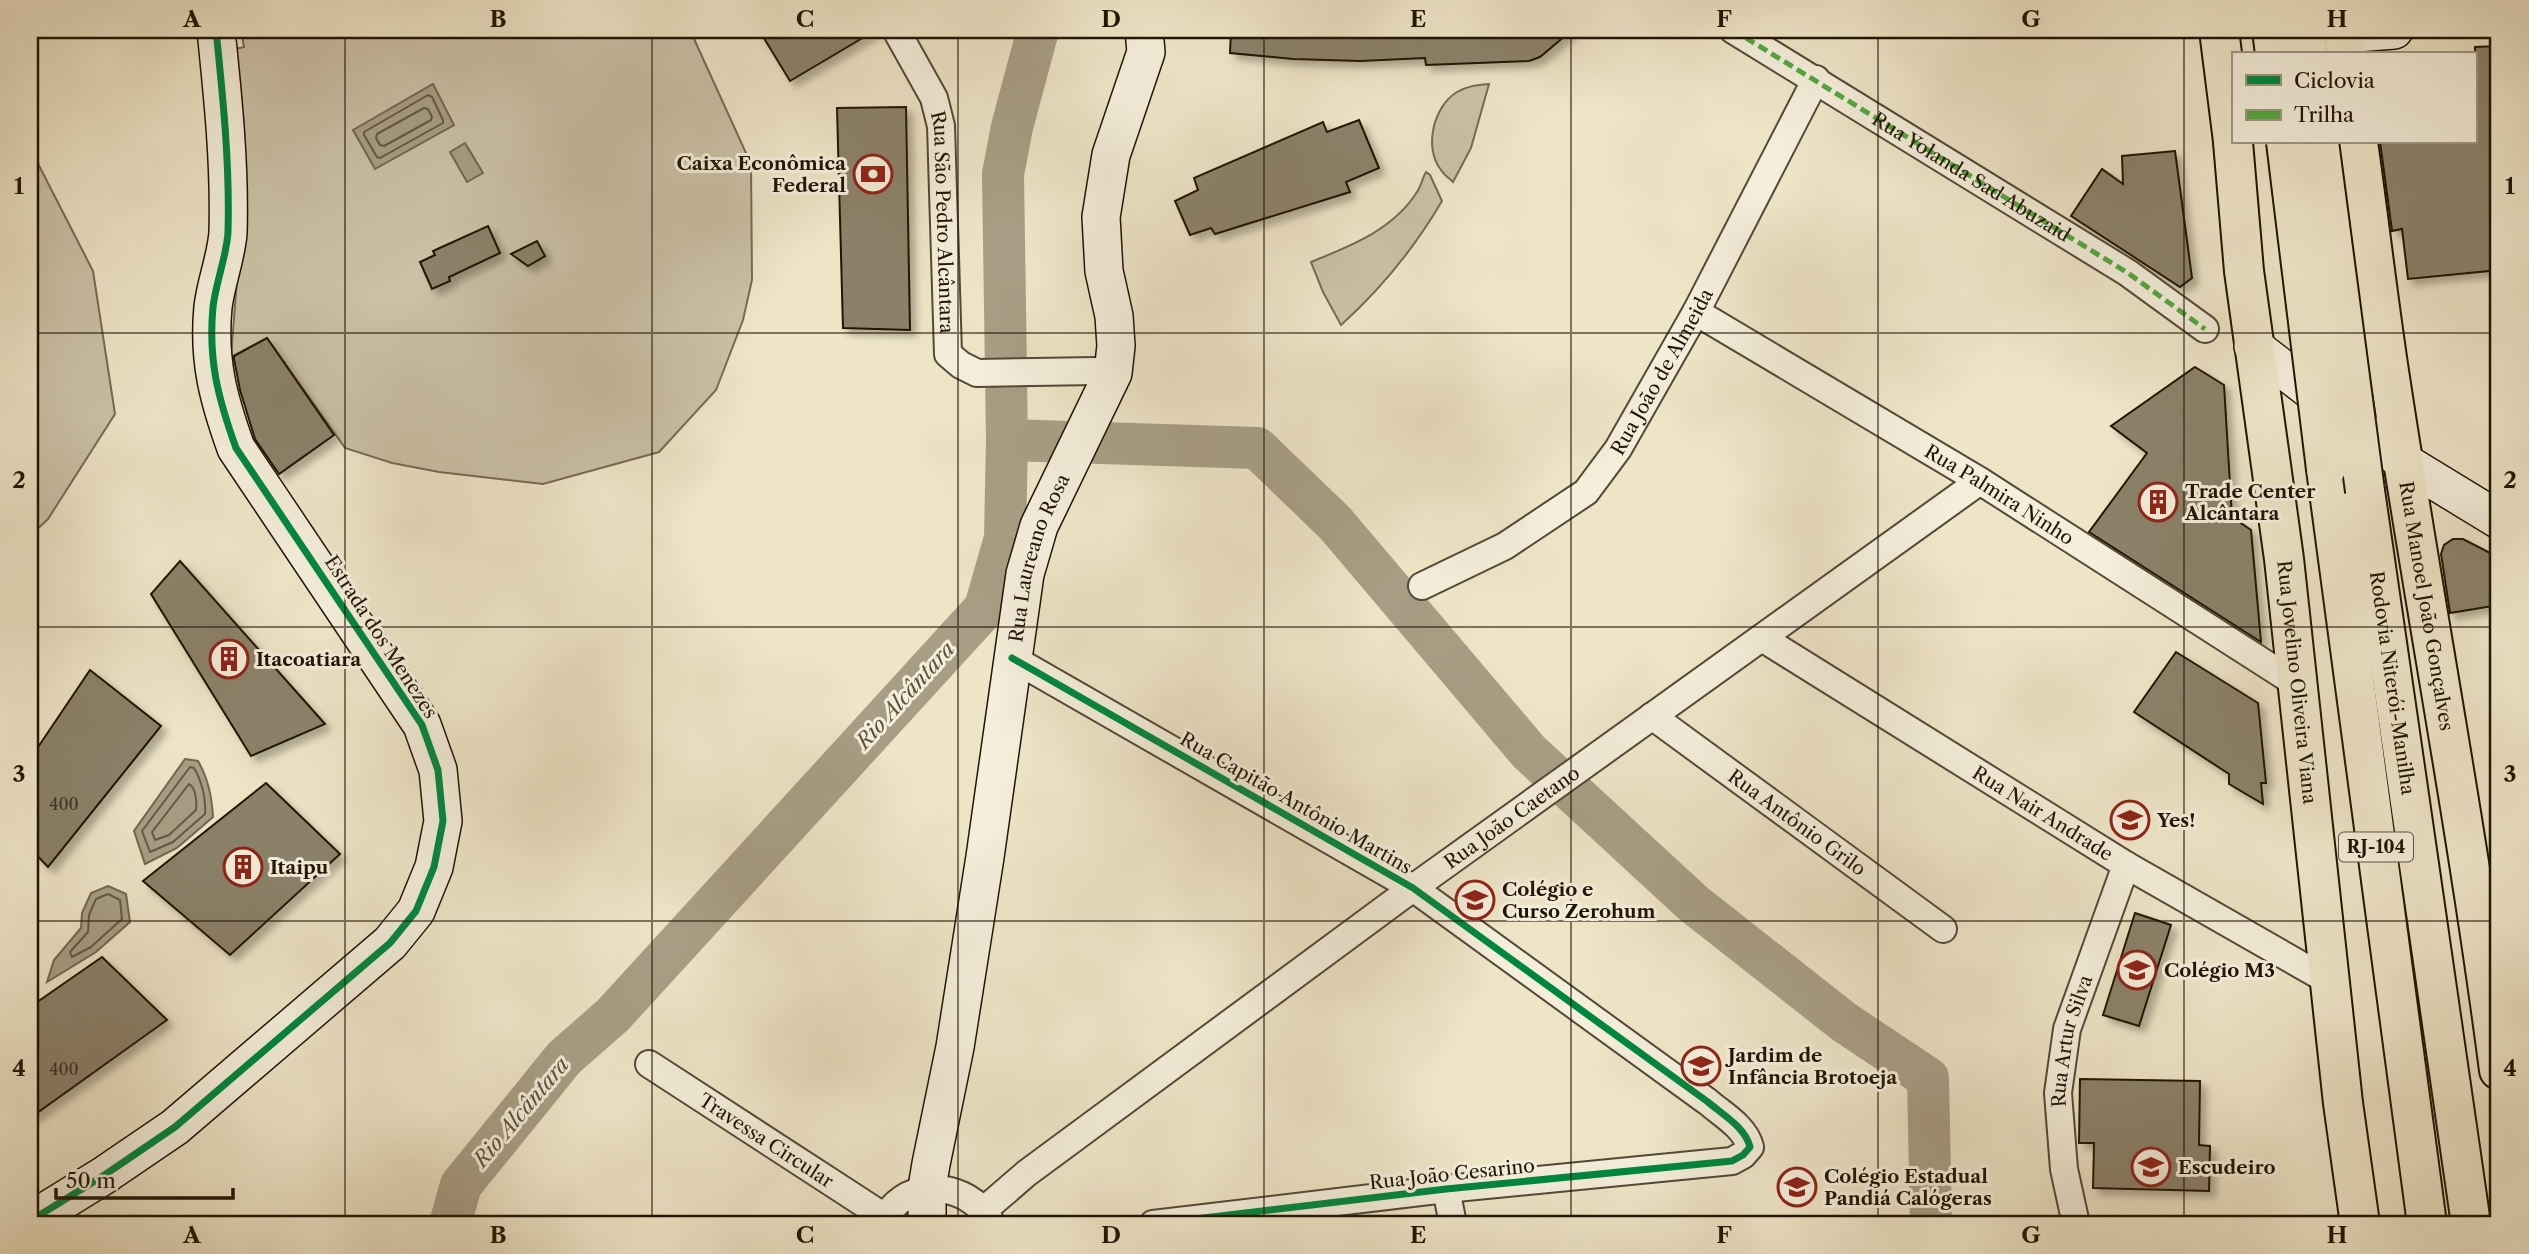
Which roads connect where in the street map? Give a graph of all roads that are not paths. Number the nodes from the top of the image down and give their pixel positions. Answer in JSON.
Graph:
{"nodes":[{"id":1,"x":216,"y":30,"type":"edge"},
{"id":2,"x":896,"y":30,"type":"edge"},
{"id":3,"x":1733,"y":30,"type":"edge"},
{"id":4,"x":2219,"y":30,"type":"edge"},
{"id":5,"x":2272,"y":30,"type":"edge"},
{"id":6,"x":2305,"y":30,"type":"edge"},
{"id":7,"x":2394,"y":30,"type":"edge"},
{"id":8,"x":1145,"y":36,"type":"edge"},
{"id":9,"x":2344,"y":39,"type":"edge"},
{"id":10,"x":2275,"y":52,"type":"edge"},
{"id":11,"x":2308,"y":52,"type":"edge"},
{"id":12,"x":1816,"y":79,"type":"junction"},
{"id":13,"x":2232,"y":133,"type":"edge"},
{"id":14,"x":2233,"y":144,"type":"edge"},
{"id":15,"x":2286,"y":144,"type":"edge"},
{"id":16,"x":2319,"y":144,"type":"edge"},
{"id":17,"x":2358,"y":144,"type":"edge"},
{"id":18,"x":1696,"y":312,"type":"junction"},
{"id":19,"x":2205,"y":330,"type":"dead end"},
{"id":20,"x":2253,"y":346,"type":"junction"},
{"id":21,"x":1098,"y":387,"type":"junction"},
{"id":22,"x":2404,"y":463,"type":"junction"},
{"id":23,"x":1980,"y":481,"type":"junction"},
{"id":24,"x":2499,"y":520,"type":"edge"},
{"id":25,"x":1422,"y":586,"type":"dead end"},
{"id":26,"x":1762,"y":638,"type":"junction"},
{"id":27,"x":1012,"y":658,"type":"junction"},
{"id":28,"x":2297,"y":684,"type":"junction"},
{"id":29,"x":1652,"y":716,"type":"junction"},
{"id":30,"x":2126,"y":866,"type":"junction"},
{"id":31,"x":1413,"y":888,"type":"junction"},
{"id":32,"x":1943,"y":929,"type":"dead end"},
{"id":33,"x":2329,"y":981,"type":"junction"},
{"id":34,"x":649,"y":1065,"type":"dead end"},
{"id":35,"x":2499,"y":1070,"type":"edge"},
{"id":36,"x":1750,"y":1147,"type":"joint"},
{"id":37,"x":927,"y":1188,"type":"junction"},
{"id":38,"x":1446,"y":1189,"type":"junction"},
{"id":39,"x":988,"y":1217,"type":"edge"},
{"id":40,"x":882,"y":1220,"type":"edge"},
{"id":41,"x":30,"y":1221,"type":"edge"},
{"id":42,"x":927,"y":1224,"type":"edge"},
{"id":43,"x":1153,"y":1224,"type":"edge"},
{"id":44,"x":1453,"y":1224,"type":"edge"},
{"id":45,"x":2076,"y":1224,"type":"edge"},
{"id":46,"x":2360,"y":1224,"type":"edge"},
{"id":47,"x":2427,"y":1224,"type":"edge"},
{"id":48,"x":2471,"y":1224,"type":"edge"}],
"edges":[{"from":1,"to":41,"type":"main road","name":"Estrada dos Menezes"},
{"from":2,"to":21,"type":"street","name":"Rua São Pedro Alcântara"},
{"from":3,"to":12,"type":"street","name":"Rua Yolanda Sad Abuzaid"},
{"from":4,"to":13,"type":"main road","name":"Rua Jovelino Oliveira Viana"},
{"from":5,"to":10,"type":"main road"},
{"from":6,"to":11,"type":"main road"},
{"from":7,"to":9,"type":"main road"},
{"from":8,"to":21,"type":"main road","name":"Rua Laureano Rosa"},
{"from":12,"to":18,"type":"street","name":"Rua João de Almeida"},
{"from":12,"to":19,"type":"street","name":"Rua Yolanda Sad Abuzaid"},
{"from":14,"to":20,"type":"main road","name":"Rua Jovelino Oliveira Viana"},
{"from":15,"to":47,"type":"main road","name":"Rodovia Niterói-Manilha","number":"RJ-104","bridge":true},
{"from":16,"to":48,"type":"main road","name":"Rodovia Niterói-Manilha","number":"RJ-104","bridge":true},
{"from":17,"to":22,"type":"main road","name":"Rua Manoel João Gonçalves"},
{"from":18,"to":23,"type":"street","name":"Rua Palmira Ninho"},
{"from":18,"to":25,"type":"street","name":"Rua João de Almeida"},
{"from":20,"to":22,"type":"main road"},
{"from":20,"to":28,"type":"main road","name":"Rua Jovelino Oliveira Viana"},
{"from":21,"to":27,"type":"main road","name":"Rua Laureano Rosa"},
{"from":22,"to":24,"type":"main road"},
{"from":22,"to":35,"type":"main road","name":"Rua Manoel João Gonçalves"},
{"from":23,"to":26,"type":"street","name":"Rua João Caetano"},
{"from":23,"to":28,"type":"street","name":"Rua Palmira Ninho"},
{"from":26,"to":29,"type":"street","name":"Rua João Caetano"},
{"from":26,"to":30,"type":"street","name":"Rua Nair Andrade"},
{"from":27,"to":31,"type":"street","name":"Rua Capitão Antônio Martins"},
{"from":27,"to":37,"type":"main road","name":"Rua Laureano Rosa"},
{"from":28,"to":33,"type":"main road","name":"Rua Jovelino Oliveira Viana"},
{"from":29,"to":31,"type":"street","name":"Rua João Caetano"},
{"from":29,"to":32,"type":"street","name":"Rua Antônio Grilo"},
{"from":30,"to":33,"type":"street","name":"Rua Nair Andrade"},
{"from":30,"to":45,"type":"street","name":"Rua Artur Silva"},
{"from":31,"to":36,"type":"street","name":"Rua Capitão Antônio Martins"},
{"from":31,"to":39,"type":"street","name":"Rua João Caetano"},
{"from":33,"to":46,"type":"main road","name":"Rua Jovelino Oliveira Viana"},
{"from":34,"to":40,"type":"street","name":"Travessa Circular"},
{"from":36,"to":38,"type":"street","name":"Rua João Cesarino"},
{"from":37,"to":39,"type":"street"},
{"from":37,"to":40,"type":"street"},
{"from":37,"to":42,"type":"main road","name":"Rua Laureano Rosa"},
{"from":38,"to":43,"type":"street","name":"Rua João Cesarino"},
{"from":38,"to":44,"type":"street"}]}
